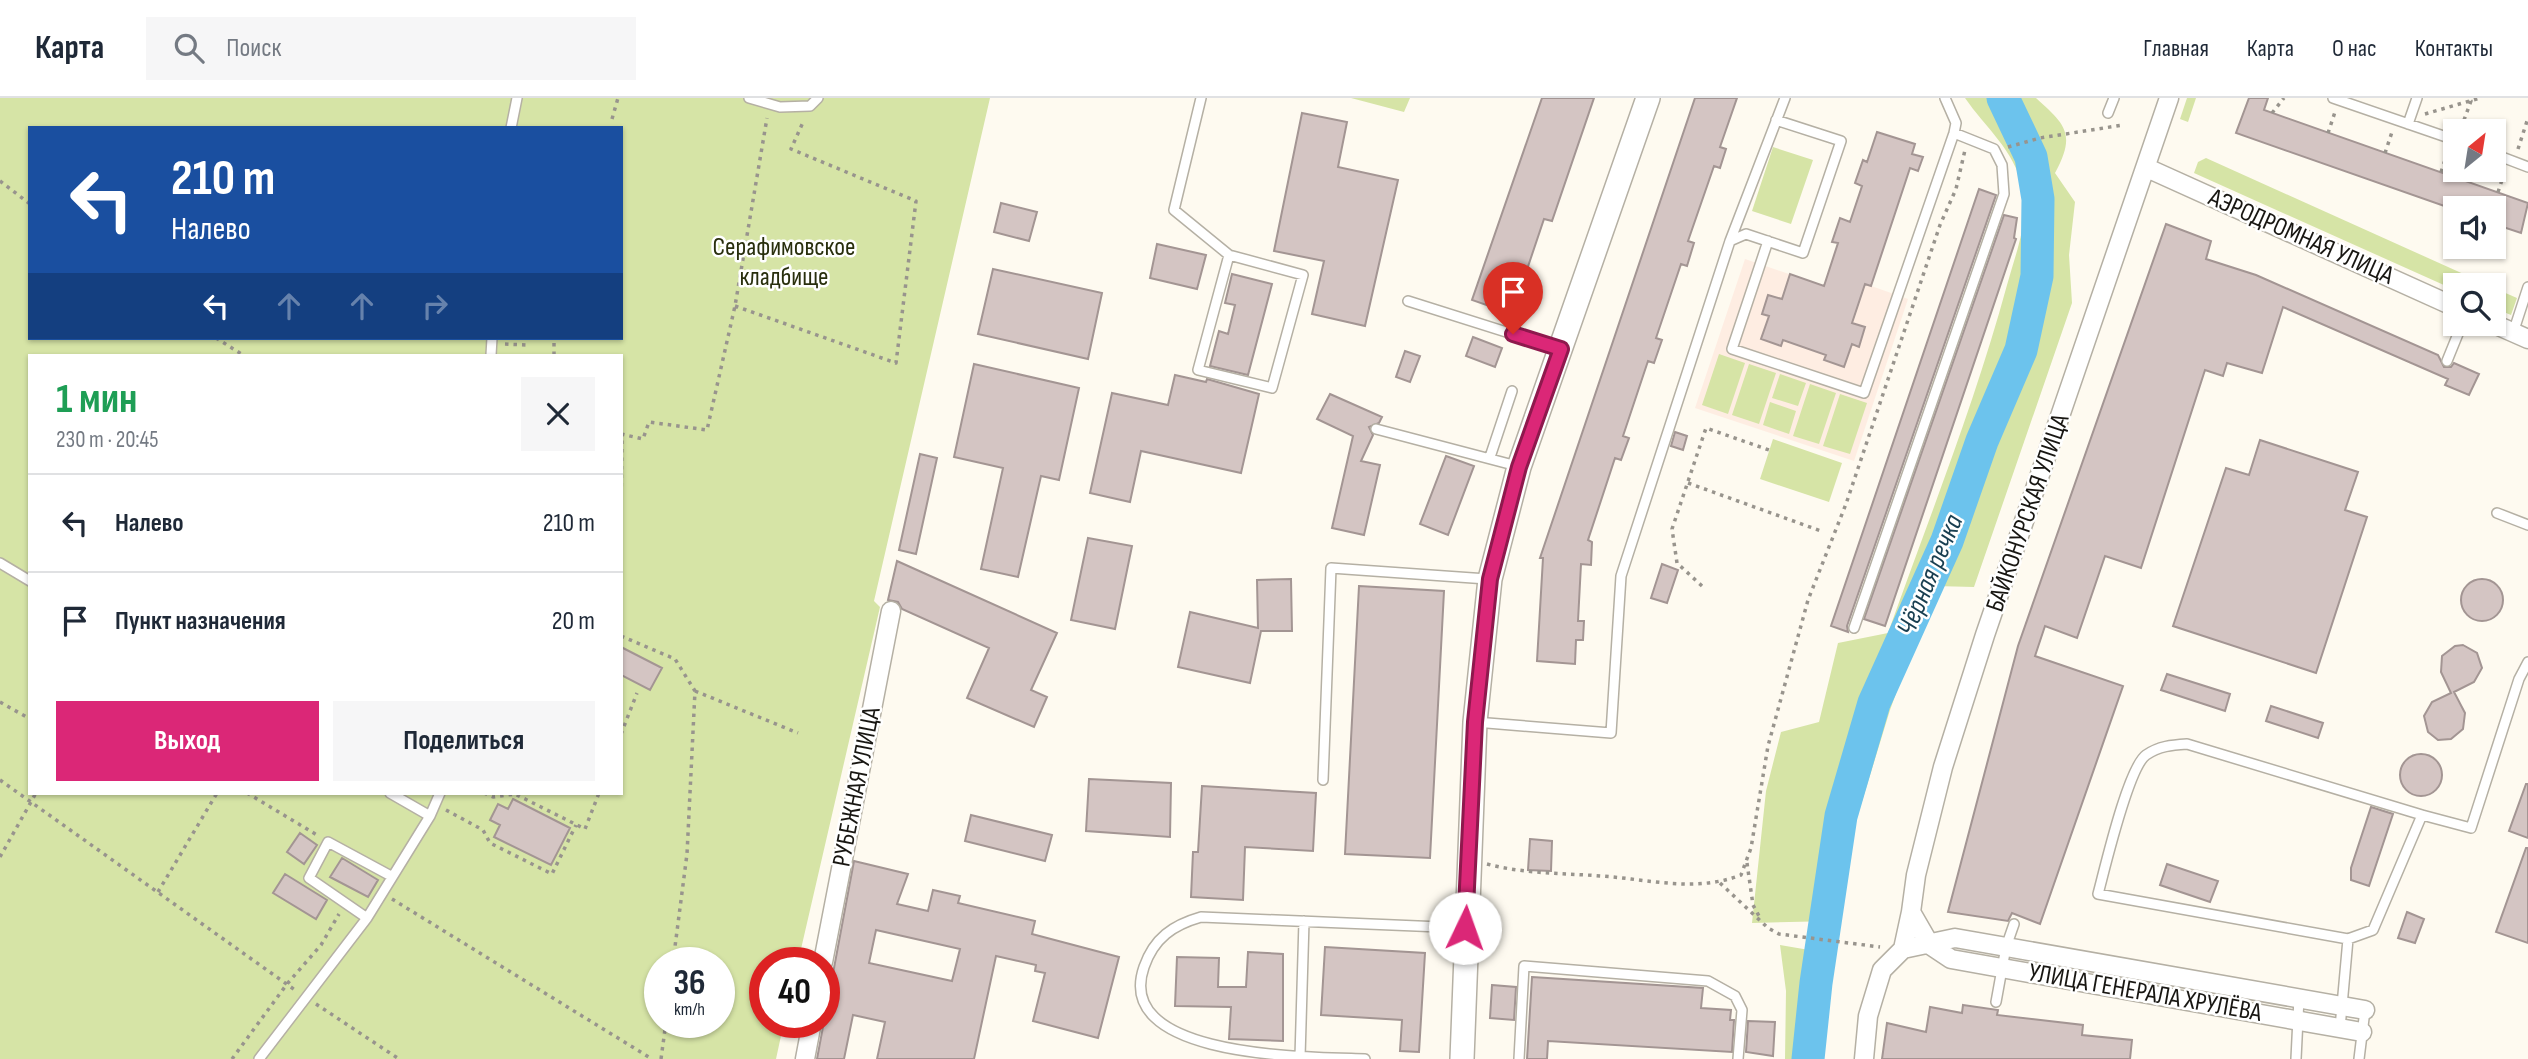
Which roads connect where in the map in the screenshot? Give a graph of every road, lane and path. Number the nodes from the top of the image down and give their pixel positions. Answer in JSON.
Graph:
{"nodes":[{"id":1,"x":517,"y":98,"type":"edge"},
{"id":2,"x":618,"y":98,"type":"edge"},
{"id":3,"x":749,"y":98,"type":"edge"},
{"id":4,"x":818,"y":98,"type":"edge"},
{"id":5,"x":1201,"y":98,"type":"edge"},
{"id":6,"x":1648,"y":98,"type":"edge"},
{"id":7,"x":1785,"y":98,"type":"edge"},
{"id":8,"x":1945,"y":98,"type":"edge"},
{"id":9,"x":2114,"y":98,"type":"edge"},
{"id":10,"x":2169,"y":98,"type":"edge"},
{"id":11,"x":2284,"y":98,"type":"edge"},
{"id":12,"x":2417,"y":98,"type":"edge"},
{"id":13,"x":2480,"y":98,"type":"edge"},
{"id":14,"x":2336,"y":99,"type":"edge"},
{"id":15,"x":2469,"y":99,"type":"edge"},
{"id":16,"x":769,"y":105,"type":"junction"},
{"id":17,"x":810,"y":106,"type":"junction"},
{"id":18,"x":2439,"y":110,"type":"dead end"},
{"id":19,"x":2108,"y":113,"type":"dead end"},
{"id":20,"x":2272,"y":113,"type":"dead end"},
{"id":21,"x":2528,"y":118,"type":"edge"},
{"id":22,"x":612,"y":119,"type":"dead end"},
{"id":23,"x":2464,"y":119,"type":"edge"},
{"id":24,"x":1776,"y":120,"type":"junction"},
{"id":25,"x":2397,"y":120,"type":"junction"},
{"id":26,"x":2408,"y":124,"type":"junction"},
{"id":27,"x":2123,"y":125,"type":"dead end"},
{"id":28,"x":511,"y":126,"type":"edge"},
{"id":29,"x":1954,"y":133,"type":"junction"},
{"id":30,"x":2328,"y":133,"type":"dead end"},
{"id":31,"x":2443,"y":136,"type":"edge"},
{"id":32,"x":1969,"y":138,"type":"junction"},
{"id":33,"x":2008,"y":147,"type":"dead end"},
{"id":34,"x":2385,"y":153,"type":"dead end"},
{"id":35,"x":2506,"y":159,"type":"edge"},
{"id":36,"x":2511,"y":161,"type":"junction"},
{"id":37,"x":2443,"y":167,"type":"edge"},
{"id":38,"x":2528,"y":167,"type":"edge"},
{"id":39,"x":2147,"y":168,"type":"junction"},
{"id":40,"x":2441,"y":172,"type":"dead end"},
{"id":41,"x":0,"y":181,"type":"edge"},
{"id":42,"x":2498,"y":192,"type":"dead end"},
{"id":43,"x":28,"y":202,"type":"edge"},
{"id":44,"x":1730,"y":241,"type":"junction"},
{"id":45,"x":1768,"y":241,"type":"junction"},
{"id":46,"x":1228,"y":255,"type":"junction"},
{"id":47,"x":2528,"y":287,"type":"edge"},
{"id":48,"x":1408,"y":301,"type":"dead end"},
{"id":49,"x":2443,"y":302,"type":"edge"},
{"id":50,"x":735,"y":306,"type":"junction"},
{"id":51,"x":2457,"y":336,"type":"edge"},
{"id":52,"x":2521,"y":336,"type":"edge"},
{"id":53,"x":219,"y":340,"type":"edge"},
{"id":54,"x":492,"y":341,"type":"edge"},
{"id":55,"x":527,"y":345,"type":"dead end"},
{"id":56,"x":1561,"y":349,"type":"junction"},
{"id":57,"x":241,"y":354,"type":"edge"},
{"id":58,"x":2447,"y":361,"type":"dead end"},
{"id":59,"x":1512,"y":391,"type":"dead end"},
{"id":60,"x":1376,"y":429,"type":"dead end"},
{"id":61,"x":623,"y":434,"type":"edge"},
{"id":62,"x":1769,"y":450,"type":"dead end"},
{"id":63,"x":1490,"y":457,"type":"junction"},
{"id":64,"x":1519,"y":467,"type":"junction"},
{"id":65,"x":1688,"y":483,"type":"junction"},
{"id":66,"x":2497,"y":513,"type":"dead end"},
{"id":67,"x":2528,"y":524,"type":"edge"},
{"id":68,"x":1821,"y":531,"type":"dead end"},
{"id":69,"x":0,"y":563,"type":"edge"},
{"id":70,"x":1490,"y":579,"type":"junction"},
{"id":71,"x":28,"y":580,"type":"edge"},
{"id":72,"x":1702,"y":586,"type":"dead end"},
{"id":73,"x":891,"y":611,"type":"dead end"},
{"id":74,"x":1854,"y":628,"type":"dead end"},
{"id":75,"x":623,"y":637,"type":"edge"},
{"id":76,"x":2528,"y":662,"type":"edge"},
{"id":77,"x":695,"y":691,"type":"junction"},
{"id":78,"x":637,"y":694,"type":"dead end"},
{"id":79,"x":0,"y":702,"type":"edge"},
{"id":80,"x":28,"y":718,"type":"edge"},
{"id":81,"x":1475,"y":722,"type":"junction"},
{"id":82,"x":623,"y":729,"type":"edge"},
{"id":83,"x":798,"y":733,"type":"dead end"},
{"id":84,"x":0,"y":780,"type":"edge"},
{"id":85,"x":1323,"y":780,"type":"dead end"},
{"id":86,"x":34,"y":795,"type":"edge"},
{"id":87,"x":216,"y":795,"type":"edge"},
{"id":88,"x":250,"y":795,"type":"edge"},
{"id":89,"x":393,"y":795,"type":"edge"},
{"id":90,"x":439,"y":795,"type":"edge"},
{"id":91,"x":488,"y":795,"type":"edge"},
{"id":92,"x":508,"y":795,"type":"edge"},
{"id":93,"x":517,"y":795,"type":"edge"},
{"id":94,"x":598,"y":795,"type":"edge"},
{"id":95,"x":30,"y":801,"type":"junction"},
{"id":96,"x":435,"y":804,"type":"junction"},
{"id":97,"x":2422,"y":815,"type":"junction"},
{"id":98,"x":430,"y":816,"type":"junction"},
{"id":99,"x":576,"y":825,"type":"junction"},
{"id":100,"x":328,"y":842,"type":"junction"},
{"id":101,"x":0,"y":856,"type":"edge"},
{"id":102,"x":1747,"y":858,"type":"junction"},
{"id":103,"x":1486,"y":864,"type":"dead end"},
{"id":104,"x":391,"y":876,"type":"junction"},
{"id":105,"x":1720,"y":883,"type":"junction"},
{"id":106,"x":158,"y":892,"type":"junction"},
{"id":107,"x":382,"y":892,"type":"junction"},
{"id":108,"x":346,"y":902,"type":"junction"},
{"id":109,"x":1911,"y":912,"type":"junction"},
{"id":110,"x":367,"y":918,"type":"junction"},
{"id":111,"x":1760,"y":918,"type":"junction"},
{"id":112,"x":1304,"y":921,"type":"junction"},
{"id":113,"x":2014,"y":924,"type":"dead end"},
{"id":114,"x":1465,"y":928,"type":"junction"},
{"id":115,"x":1926,"y":939,"type":"junction"},
{"id":116,"x":2348,"y":939,"type":"junction"},
{"id":117,"x":676,"y":947,"type":"edge"},
{"id":118,"x":826,"y":947,"type":"edge"},
{"id":119,"x":2006,"y":947,"type":"junction"},
{"id":120,"x":1903,"y":949,"type":"junction"},
{"id":121,"x":2002,"y":968,"type":"junction"},
{"id":122,"x":287,"y":984,"type":"junction"},
{"id":123,"x":305,"y":997,"type":"junction"},
{"id":124,"x":2299,"y":998,"type":"junction"},
{"id":125,"x":1997,"y":1002,"type":"dead end"},
{"id":126,"x":2342,"y":1006,"type":"junction"},
{"id":127,"x":2365,"y":1010,"type":"joint"},
{"id":128,"x":2298,"y":1020,"type":"junction"},
{"id":129,"x":2340,"y":1028,"type":"junction"},
{"id":130,"x":2362,"y":1031,"type":"junction"},
{"id":131,"x":664,"y":1038,"type":"edge"},
{"id":132,"x":809,"y":1038,"type":"edge"},
{"id":133,"x":1300,"y":1057,"type":"junction"},
{"id":134,"x":232,"y":1059,"type":"edge"},
{"id":135,"x":259,"y":1059,"type":"edge"},
{"id":136,"x":399,"y":1059,"type":"edge"},
{"id":137,"x":652,"y":1059,"type":"edge"},
{"id":138,"x":661,"y":1059,"type":"edge"},
{"id":139,"x":804,"y":1059,"type":"edge"},
{"id":140,"x":1364,"y":1059,"type":"edge"},
{"id":141,"x":1462,"y":1059,"type":"edge"},
{"id":142,"x":1519,"y":1059,"type":"edge"},
{"id":143,"x":1738,"y":1059,"type":"edge"},
{"id":144,"x":1864,"y":1059,"type":"edge"},
{"id":145,"x":2297,"y":1059,"type":"edge"},
{"id":146,"x":2359,"y":1059,"type":"edge"}],
"edges":[{"from":1,"to":28,"type":"lane"},
{"from":2,"to":22,"type":"path"},
{"from":3,"to":16,"type":"lane"},
{"from":4,"to":17,"type":"lane"},
{"from":5,"to":46,"type":"lane"},
{"from":6,"to":56,"type":"street"},
{"from":7,"to":24,"type":"lane"},
{"from":8,"to":29,"type":"lane"},
{"from":9,"to":19,"type":"lane"},
{"from":10,"to":39,"type":"street","name":"БАЙКОНУРСКАЯ УЛИЦА"},
{"from":11,"to":20,"type":"path"},
{"from":12,"to":26,"type":"lane"},
{"from":13,"to":15,"type":"path"},
{"from":14,"to":25,"type":"lane"},
{"from":14,"to":30,"type":"path"},
{"from":15,"to":18,"type":"path"},
{"from":15,"to":23,"type":"path"},
{"from":16,"to":17,"type":"lane"},
{"from":16,"to":50,"type":"path"},
{"from":17,"to":50,"type":"path"},
{"from":21,"to":36,"type":"path"},
{"from":24,"to":44,"type":"lane"},
{"from":24,"to":45,"type":"lane"},
{"from":25,"to":26,"type":"lane"},
{"from":25,"to":34,"type":"path"},
{"from":26,"to":31,"type":"lane"},
{"from":27,"to":33,"type":"path"},
{"from":29,"to":32,"type":"lane"},
{"from":29,"to":45,"type":"lane"},
{"from":32,"to":74,"type":"lane"},
{"from":32,"to":102,"type":"path"},
{"from":35,"to":36,"type":"lane"},
{"from":36,"to":38,"type":"lane"},
{"from":36,"to":42,"type":"path"},
{"from":37,"to":40,"type":"path"},
{"from":39,"to":49,"type":"street","name":"АЭРОДРОМНАЯ УЛИЦА"},
{"from":39,"to":109,"type":"street","name":"БАЙКОНУРСКАЯ УЛИЦА"},
{"from":41,"to":43,"type":"path"},
{"from":44,"to":45,"type":"lane"},
{"from":44,"to":81,"type":"lane"},
{"from":46,"to":46,"type":"lane"},
{"from":47,"to":52,"type":"lane"},
{"from":48,"to":56,"type":"lane"},
{"from":50,"to":61,"type":"path"},
{"from":51,"to":58,"type":"lane"},
{"from":53,"to":57,"type":"path"},
{"from":54,"to":55,"type":"path"},
{"from":56,"to":64,"type":"street"},
{"from":59,"to":63,"type":"lane"},
{"from":60,"to":63,"type":"lane"},
{"from":62,"to":65,"type":"path"},
{"from":63,"to":64,"type":"lane"},
{"from":64,"to":70,"type":"street"},
{"from":65,"to":68,"type":"path"},
{"from":65,"to":72,"type":"path"},
{"from":66,"to":67,"type":"lane"},
{"from":69,"to":71,"type":"lane"},
{"from":70,"to":81,"type":"street"},
{"from":70,"to":85,"type":"lane"},
{"from":73,"to":118,"type":"street","name":"РУБЕЖНАЯ УЛИЦА"},
{"from":75,"to":77,"type":"path"},
{"from":76,"to":97,"type":"lane"},
{"from":77,"to":83,"type":"path"},
{"from":77,"to":117,"type":"path"},
{"from":78,"to":82,"type":"path"},
{"from":79,"to":80,"type":"path"},
{"from":81,"to":114,"type":"street"},
{"from":84,"to":95,"type":"path"},
{"from":86,"to":95,"type":"path"},
{"from":87,"to":106,"type":"path"},
{"from":88,"to":100,"type":"path"},
{"from":89,"to":98,"type":"lane"},
{"from":90,"to":96,"type":"lane"},
{"from":91,"to":92,"type":"path"},
{"from":93,"to":99,"type":"path"},
{"from":94,"to":99,"type":"path"},
{"from":95,"to":101,"type":"path"},
{"from":95,"to":106,"type":"path"},
{"from":96,"to":98,"type":"lane"},
{"from":96,"to":99,"type":"path"},
{"from":97,"to":116,"type":"lane"},
{"from":97,"to":116,"type":"lane"},
{"from":98,"to":104,"type":"lane"},
{"from":100,"to":104,"type":"lane"},
{"from":100,"to":108,"type":"lane"},
{"from":102,"to":105,"type":"path"},
{"from":102,"to":111,"type":"path"},
{"from":103,"to":105,"type":"path"},
{"from":104,"to":107,"type":"lane"},
{"from":105,"to":111,"type":"path"},
{"from":106,"to":122,"type":"path"},
{"from":107,"to":110,"type":"lane"},
{"from":107,"to":137,"type":"path"},
{"from":108,"to":110,"type":"lane"},
{"from":108,"to":122,"type":"path"},
{"from":109,"to":115,"type":"street"},
{"from":109,"to":120,"type":"street","name":"БАЙКОНУРСКАЯ УЛИЦА"},
{"from":110,"to":123,"type":"lane"},
{"from":111,"to":120,"type":"path"},
{"from":112,"to":114,"type":"lane"},
{"from":112,"to":133,"type":"lane"},
{"from":112,"to":133,"type":"lane"},
{"from":113,"to":119,"type":"lane"},
{"from":114,"to":141,"type":"street"},
{"from":115,"to":119,"type":"street","name":"УЛИЦА ГЕНЕРАЛА ХРУЛЁВА"},
{"from":115,"to":120,"type":"street"},
{"from":115,"to":121,"type":"street","name":"УЛИЦА ГЕНЕРАЛА ХРУЛЁВА"},
{"from":116,"to":126,"type":"lane"},
{"from":119,"to":121,"type":"lane"},
{"from":119,"to":124,"type":"street","name":"УЛИЦА ГЕНЕРАЛА ХРУЛЁВА"},
{"from":120,"to":144,"type":"street"},
{"from":121,"to":125,"type":"lane"},
{"from":121,"to":128,"type":"street","name":"УЛИЦА ГЕНЕРАЛА ХРУЛЁВА"},
{"from":122,"to":123,"type":"path"},
{"from":122,"to":134,"type":"path"},
{"from":123,"to":135,"type":"lane"},
{"from":123,"to":136,"type":"path"},
{"from":124,"to":126,"type":"street","name":"УЛИЦА ГЕНЕРАЛА ХРУЛЁВА"},
{"from":124,"to":128,"type":"lane"},
{"from":126,"to":127,"type":"street","name":"УЛИЦА ГЕНЕРАЛА ХРУЛЁВА"},
{"from":126,"to":129,"type":"lane"},
{"from":127,"to":130,"type":"lane"},
{"from":128,"to":129,"type":"street","name":"УЛИЦА ГЕНЕРАЛА ХРУЛЁВА"},
{"from":128,"to":145,"type":"lane"},
{"from":129,"to":130,"type":"street","name":"УЛИЦА ГЕНЕРАЛА ХРУЛЁВА"},
{"from":130,"to":146,"type":"lane"},
{"from":131,"to":138,"type":"path"},
{"from":132,"to":139,"type":"street"},
{"from":133,"to":140,"type":"lane"},
{"from":142,"to":143,"type":"lane"}]}
